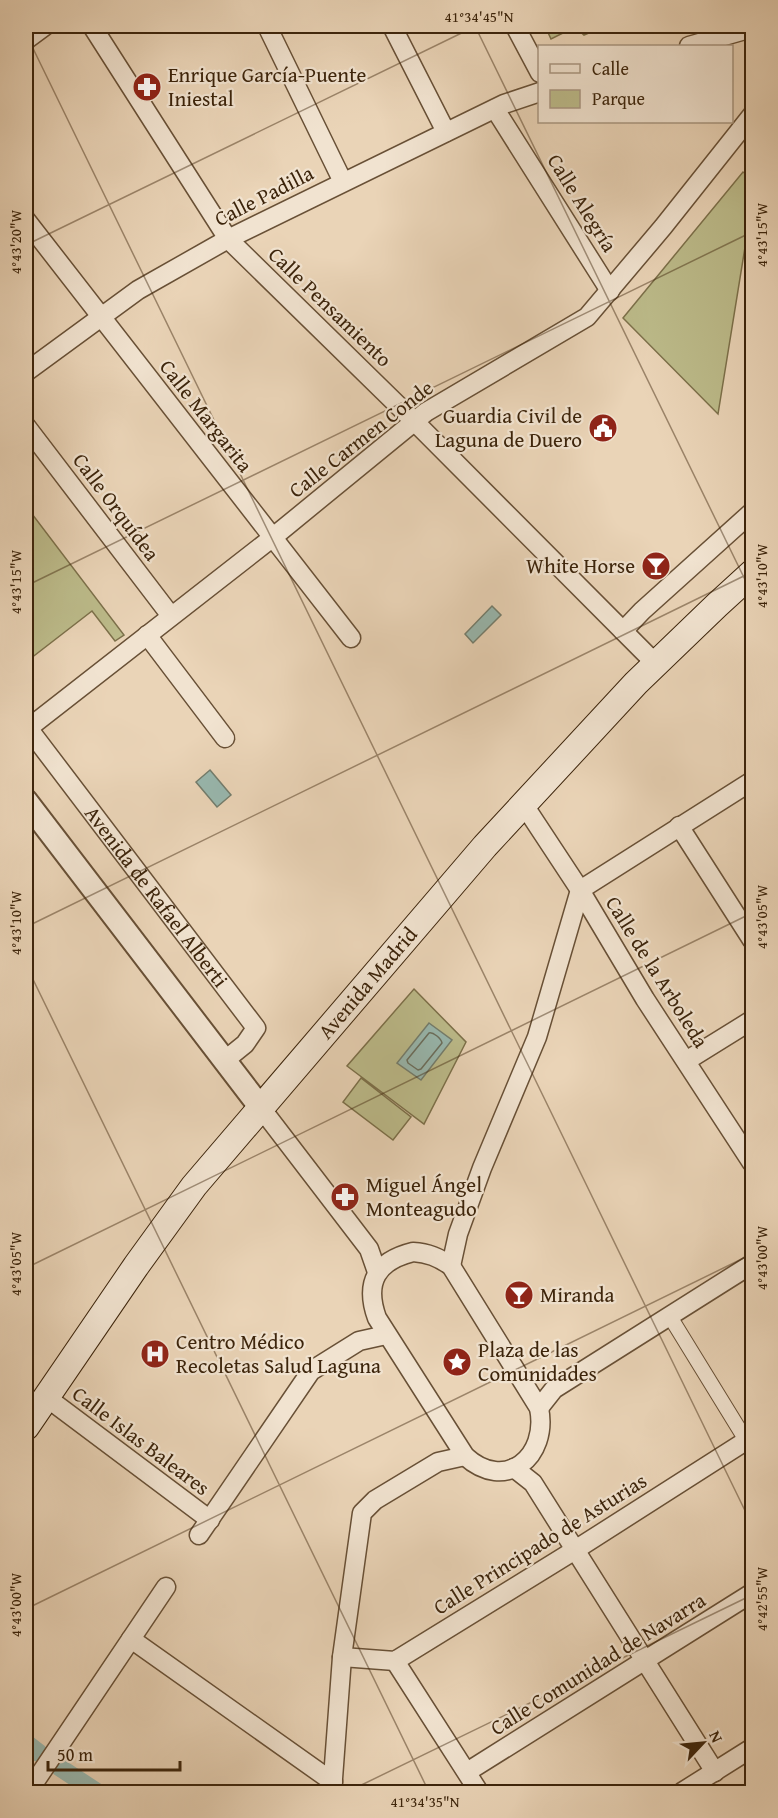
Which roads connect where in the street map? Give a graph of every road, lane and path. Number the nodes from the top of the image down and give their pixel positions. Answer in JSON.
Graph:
{"nodes":[{"id":1,"x":45,"y":26,"type":"edge"},
{"id":2,"x":92,"y":26,"type":"edge"},
{"id":3,"x":267,"y":26,"type":"edge"},
{"id":4,"x":392,"y":26,"type":"edge"},
{"id":5,"x":515,"y":26,"type":"edge"},
{"id":6,"x":753,"y":28,"type":"edge"},
{"id":7,"x":26,"y":40,"type":"edge"},
{"id":8,"x":693,"y":45,"type":"edge"},
{"id":9,"x":538,"y":69,"type":"edge"},
{"id":10,"x":538,"y":93,"type":"edge"},
{"id":11,"x":495,"y":109,"type":"junction"},
{"id":12,"x":753,"y":115,"type":"edge"},
{"id":13,"x":446,"y":132,"type":"junction"},
{"id":14,"x":343,"y":182,"type":"junction"},
{"id":15,"x":26,"y":220,"type":"edge"},
{"id":16,"x":228,"y":239,"type":"junction"},
{"id":17,"x":610,"y":291,"type":"junction"},
{"id":18,"x":101,"y":316,"type":"junction"},
{"id":19,"x":26,"y":372,"type":"edge"},
{"id":20,"x":414,"y":421,"type":"junction"},
{"id":21,"x":26,"y":426,"type":"edge"},
{"id":22,"x":753,"y":512,"type":"edge"},
{"id":23,"x":272,"y":538,"type":"junction"},
{"id":24,"x":753,"y":573,"type":"edge"},
{"id":25,"x":171,"y":616,"type":"junction"},
{"id":26,"x":623,"y":631,"type":"junction"},
{"id":27,"x":147,"y":635,"type":"junction"},
{"id":28,"x":351,"y":638,"type":"dead end"},
{"id":29,"x":656,"y":664,"type":"junction"},
{"id":30,"x":27,"y":728,"type":"edge"},
{"id":31,"x":225,"y":738,"type":"dead end"},
{"id":32,"x":753,"y":781,"type":"edge"},
{"id":33,"x":26,"y":801,"type":"edge"},
{"id":34,"x":524,"y":805,"type":"junction"},
{"id":35,"x":679,"y":826,"type":"junction"},
{"id":36,"x":580,"y":890,"type":"junction"},
{"id":37,"x":753,"y":940,"type":"edge"},
{"id":38,"x":753,"y":1020,"type":"edge"},
{"id":39,"x":224,"y":1061,"type":"junction"},
{"id":40,"x":686,"y":1061,"type":"junction"},
{"id":41,"x":261,"y":1108,"type":"junction"},
{"id":42,"x":753,"y":1163,"type":"edge"},
{"id":43,"x":369,"y":1249,"type":"junction"},
{"id":44,"x":392,"y":1260,"type":"junction"},
{"id":45,"x":444,"y":1261,"type":"junction"},
{"id":46,"x":753,"y":1263,"type":"edge"},
{"id":47,"x":377,"y":1272,"type":"junction"},
{"id":48,"x":669,"y":1314,"type":"junction"},
{"id":49,"x":376,"y":1318,"type":"junction"},
{"id":50,"x":387,"y":1335,"type":"junction"},
{"id":51,"x":359,"y":1341,"type":"junction"},
{"id":52,"x":46,"y":1397,"type":"junction"},
{"id":53,"x":535,"y":1401,"type":"junction"},
{"id":54,"x":26,"y":1427,"type":"edge"},
{"id":55,"x":750,"y":1442,"type":"edge"},
{"id":56,"x":460,"y":1449,"type":"junction"},
{"id":57,"x":530,"y":1456,"type":"junction"},
{"id":58,"x":514,"y":1468,"type":"junction"},
{"id":59,"x":533,"y":1483,"type":"junction"},
{"id":60,"x":210,"y":1520,"type":"junction"},
{"id":61,"x":199,"y":1535,"type":"dead end"},
{"id":62,"x":575,"y":1550,"type":"junction"},
{"id":63,"x":166,"y":1587,"type":"dead end"},
{"id":64,"x":753,"y":1593,"type":"edge"},
{"id":65,"x":131,"y":1639,"type":"junction"},
{"id":66,"x":342,"y":1657,"type":"junction"},
{"id":67,"x":395,"y":1660,"type":"junction"},
{"id":68,"x":645,"y":1661,"type":"junction"},
{"id":69,"x":753,"y":1749,"type":"edge"},
{"id":70,"x":467,"y":1772,"type":"junction"},
{"id":71,"x":715,"y":1772,"type":"junction"},
{"id":72,"x":333,"y":1787,"type":"edge"},
{"id":73,"x":28,"y":1792,"type":"edge"},
{"id":74,"x":479,"y":1792,"type":"edge"},
{"id":75,"x":682,"y":1792,"type":"edge"}],
"edges":[{"from":1,"to":7,"type":"street"},
{"from":2,"to":16,"type":"street","name":"Calle Pensamiento"},
{"from":3,"to":14,"type":"street"},
{"from":4,"to":13,"type":"street"},
{"from":5,"to":9,"type":"street"},
{"from":6,"to":8,"type":"street"},
{"from":10,"to":11,"type":"street","name":"Calle Padilla"},
{"from":11,"to":13,"type":"street","name":"Calle Padilla"},
{"from":11,"to":17,"type":"street","name":"Calle Alegría"},
{"from":12,"to":17,"type":"street","name":"Calle Carmen Conde"},
{"from":13,"to":14,"type":"street","name":"Calle Padilla"},
{"from":14,"to":16,"type":"street","name":"Calle Padilla"},
{"from":15,"to":18,"type":"street","name":"Calle Margarita"},
{"from":16,"to":18,"type":"street","name":"Calle Padilla"},
{"from":16,"to":20,"type":"street","name":"Calle Pensamiento"},
{"from":17,"to":20,"type":"street","name":"Calle Carmen Conde"},
{"from":18,"to":19,"type":"street","name":"Calle Padilla"},
{"from":18,"to":23,"type":"street","name":"Calle Margarita"},
{"from":20,"to":23,"type":"street","name":"Calle Carmen Conde"},
{"from":20,"to":26,"type":"street","name":"Calle Pensamiento"},
{"from":21,"to":25,"type":"street","name":"Calle Orquídea"},
{"from":22,"to":26,"type":"street"},
{"from":23,"to":25,"type":"street","name":"Calle Carmen Conde"},
{"from":23,"to":28,"type":"street","name":"Calle Margarita"},
{"from":24,"to":29,"type":"main road","name":"Avenida Madrid"},
{"from":25,"to":27,"type":"street","name":"Calle Carmen Conde"},
{"from":26,"to":29,"type":"street","name":"Calle Pensamiento"},
{"from":27,"to":30,"type":"street","name":"Calle Carmen Conde"},
{"from":27,"to":31,"type":"street"},
{"from":29,"to":34,"type":"main road","name":"Avenida Madrid"},
{"from":30,"to":39,"type":"street","name":"Avenida de Rafael Alberti"},
{"from":32,"to":35,"type":"street"},
{"from":33,"to":39,"type":"street"},
{"from":34,"to":36,"type":"street","name":"Calle de la Arboleda"},
{"from":34,"to":41,"type":"main road","name":"Avenida Madrid"},
{"from":35,"to":36,"type":"street"},
{"from":35,"to":37,"type":"street"},
{"from":36,"to":40,"type":"street","name":"Calle de la Arboleda"},
{"from":36,"to":45,"type":"street"},
{"from":38,"to":40,"type":"street"},
{"from":39,"to":41,"type":"street"},
{"from":40,"to":42,"type":"street","name":"Calle de la Arboleda"},
{"from":41,"to":43,"type":"street"},
{"from":41,"to":52,"type":"main road","name":"Avenida Madrid"},
{"from":43,"to":44,"type":"street"},
{"from":43,"to":47,"type":"street"},
{"from":44,"to":45,"type":"street"},
{"from":44,"to":47,"type":"street"},
{"from":45,"to":53,"type":"street"},
{"from":46,"to":48,"type":"street"},
{"from":47,"to":49,"type":"street"},
{"from":48,"to":53,"type":"street"},
{"from":48,"to":55,"type":"street"},
{"from":49,"to":50,"type":"street"},
{"from":49,"to":51,"type":"street"},
{"from":50,"to":51,"type":"street"},
{"from":50,"to":56,"type":"street"},
{"from":51,"to":60,"type":"street"},
{"from":52,"to":54,"type":"main road","name":"Avenida Madrid"},
{"from":52,"to":60,"type":"street","name":"Calle Islas Baleares"},
{"from":53,"to":57,"type":"street"},
{"from":55,"to":62,"type":"street","name":"Calle Principado de Asturias"},
{"from":56,"to":58,"type":"street"},
{"from":56,"to":66,"type":"street"},
{"from":57,"to":58,"type":"street"},
{"from":57,"to":59,"type":"street"},
{"from":58,"to":59,"type":"street"},
{"from":59,"to":62,"type":"street"},
{"from":60,"to":61,"type":"street"},
{"from":62,"to":67,"type":"street","name":"Calle Principado de Asturias"},
{"from":62,"to":68,"type":"street"},
{"from":63,"to":65,"type":"street"},
{"from":64,"to":68,"type":"street","name":"Calle Comunidad de Navarra"},
{"from":65,"to":72,"type":"street"},
{"from":65,"to":73,"type":"street"},
{"from":66,"to":67,"type":"street"},
{"from":66,"to":72,"type":"street"},
{"from":67,"to":70,"type":"street"},
{"from":68,"to":70,"type":"street","name":"Calle Comunidad de Navarra"},
{"from":68,"to":71,"type":"street"},
{"from":69,"to":71,"type":"street"},
{"from":70,"to":74,"type":"street"},
{"from":71,"to":75,"type":"street"}]}
